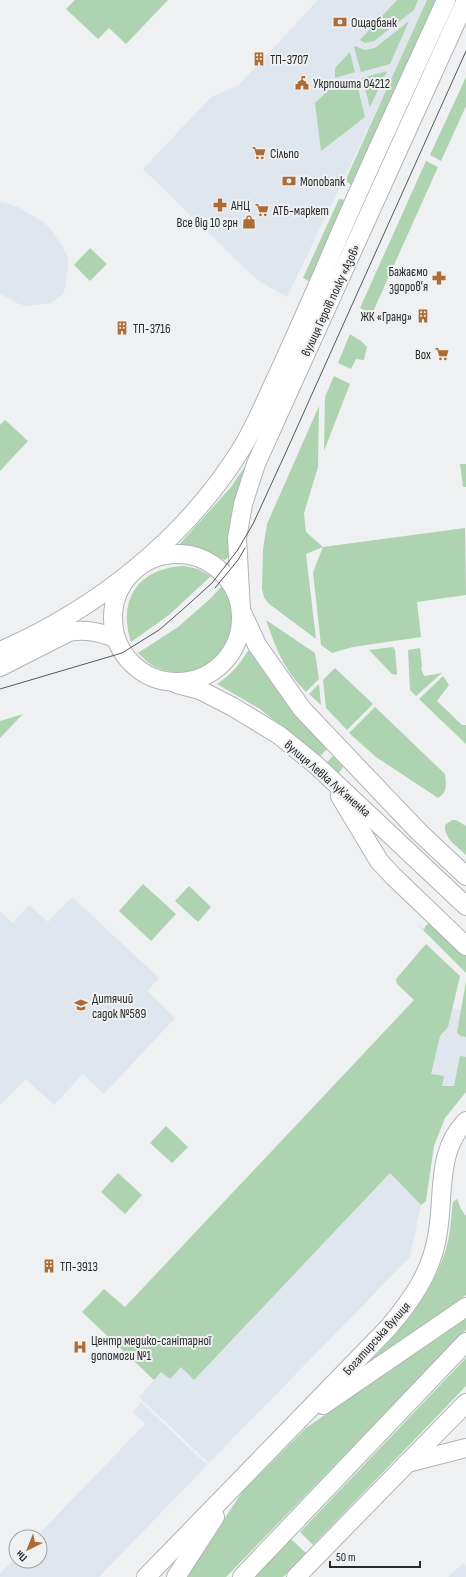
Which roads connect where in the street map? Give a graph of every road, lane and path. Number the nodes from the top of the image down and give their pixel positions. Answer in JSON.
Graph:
{"nodes":[{"id":1,"x":446,"y":0,"type":"edge"},
{"id":2,"x":466,"y":0,"type":"edge"},
{"id":3,"x":135,"y":568,"type":"junction"},
{"id":4,"x":241,"y":610,"type":"junction"},
{"id":5,"x":115,"y":638,"type":"junction"},
{"id":6,"x":0,"y":651,"type":"edge"},
{"id":7,"x":0,"y":667,"type":"edge"},
{"id":8,"x":169,"y":682,"type":"junction"},
{"id":9,"x":330,"y":778,"type":"junction"},
{"id":10,"x":466,"y":876,"type":"edge"},
{"id":11,"x":466,"y":906,"type":"edge"},
{"id":12,"x":466,"y":946,"type":"edge"},
{"id":13,"x":466,"y":1121,"type":"edge"},
{"id":14,"x":466,"y":1307,"type":"edge"},
{"id":15,"x":466,"y":1342,"type":"edge"},
{"id":16,"x":466,"y":1403,"type":"edge"},
{"id":17,"x":292,"y":1427,"type":"junction"},
{"id":18,"x":466,"y":1448,"type":"edge"},
{"id":19,"x":407,"y":1464,"type":"junction"},
{"id":20,"x":239,"y":1481,"type":"junction"},
{"id":21,"x":146,"y":1577,"type":"edge"},
{"id":22,"x":176,"y":1577,"type":"edge"},
{"id":23,"x":242,"y":1577,"type":"edge"},
{"id":24,"x":296,"y":1577,"type":"edge"}],
"edges":[{"from":1,"to":3,"type":"main road","name":"вулиця Героїв полку «Азов»"},
{"from":2,"to":4,"type":"main road","name":"вулиця Героїв полку «Азов»"},
{"from":3,"to":4,"type":"main road"},
{"from":3,"to":5,"type":"main road"},
{"from":3,"to":6,"type":"main road"},
{"from":4,"to":8,"type":"main road"},
{"from":4,"to":10,"type":"main road","name":"вулиця Левка Лукʼяненка"},
{"from":5,"to":7,"type":"main road"},
{"from":5,"to":8,"type":"main road"},
{"from":8,"to":9,"type":"main road","name":"вулиця Левка Лукʼяненка"},
{"from":9,"to":11,"type":"main road","name":"вулиця Левка Лукʼяненка"},
{"from":9,"to":12,"type":"main road"},
{"from":13,"to":17,"type":"main road","name":"Богатирська вулиця"},
{"from":14,"to":17,"type":"main road","name":"Богатирська вулиця"},
{"from":15,"to":23,"type":"main road"},
{"from":16,"to":19,"type":"main road"},
{"from":17,"to":20,"type":"main road","name":"Богатирська вулиця"},
{"from":18,"to":19,"type":"main road"},
{"from":19,"to":24,"type":"main road"},
{"from":20,"to":21,"type":"main road","name":"Богатирська вулиця"},
{"from":20,"to":22,"type":"main road"}]}
